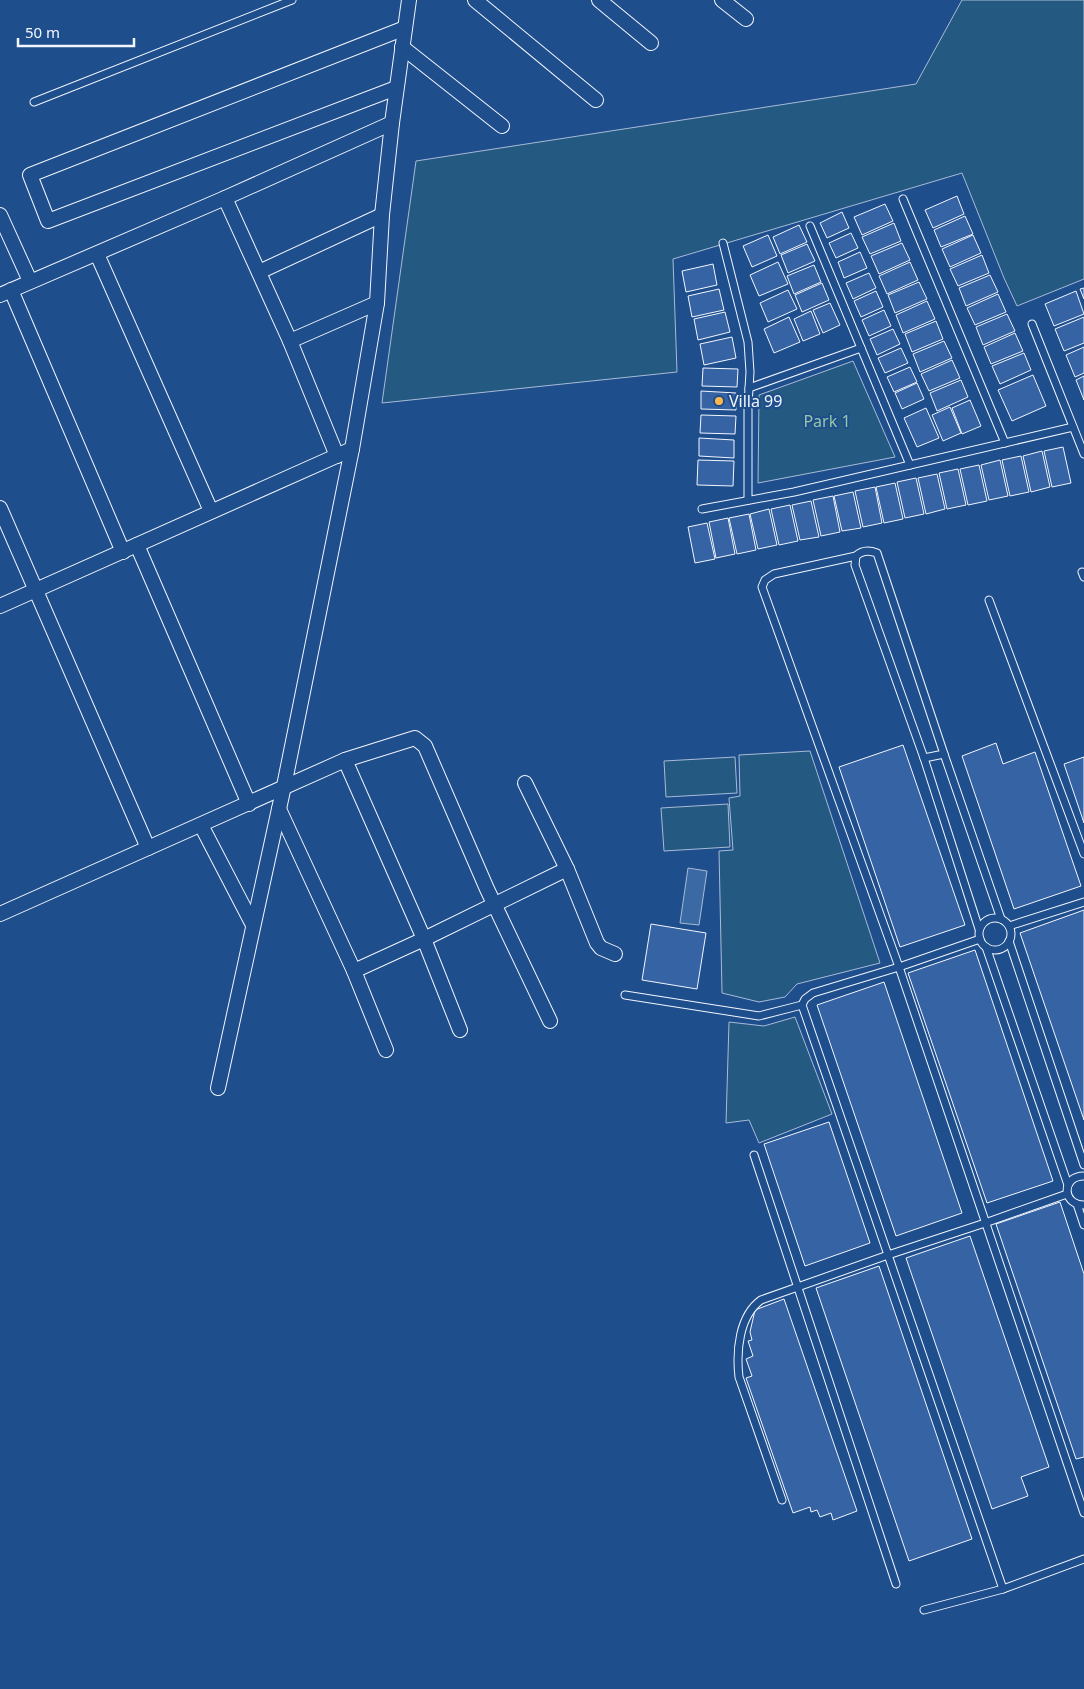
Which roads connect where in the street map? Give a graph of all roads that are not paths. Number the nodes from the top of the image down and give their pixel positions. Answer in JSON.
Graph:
{"nodes":[{"id":1,"x":292,"y":0,"type":"edge"},
{"id":2,"x":408,"y":0,"type":"edge"},
{"id":3,"x":475,"y":0,"type":"edge"},
{"id":4,"x":598,"y":0,"type":"edge"},
{"id":5,"x":722,"y":0,"type":"edge"},
{"id":6,"x":746,"y":19,"type":"dead end"},
{"id":7,"x":405,"y":28,"type":"junction"},
{"id":8,"x":651,"y":43,"type":"dead end"},
{"id":9,"x":402,"y":47,"type":"junction"},
{"id":10,"x":396,"y":88,"type":"junction"},
{"id":11,"x":596,"y":100,"type":"dead end"},
{"id":12,"x":34,"y":102,"type":"dead end"},
{"id":13,"x":392,"y":123,"type":"junction"},
{"id":14,"x":502,"y":126,"type":"dead end"},
{"id":15,"x":225,"y":198,"type":"junction"},
{"id":16,"x":902,"y":199,"type":"dead end"},
{"id":17,"x":0,"y":215,"type":"edge"},
{"id":18,"x":382,"y":215,"type":"junction"},
{"id":19,"x":810,"y":226,"type":"dead end"},
{"id":20,"x":723,"y":243,"type":"dead end"},
{"id":21,"x":97,"y":254,"type":"junction"},
{"id":22,"x":259,"y":272,"type":"junction"},
{"id":23,"x":30,"y":281,"type":"junction"},
{"id":24,"x":6,"y":293,"type":"edge"},
{"id":25,"x":377,"y":303,"type":"junction"},
{"id":26,"x":1032,"y":324,"type":"dead end"},
{"id":27,"x":290,"y":341,"type":"junction"},
{"id":28,"x":861,"y":348,"type":"junction"},
{"id":29,"x":749,"y":388,"type":"junction"},
{"id":30,"x":1073,"y":427,"type":"junction"},
{"id":31,"x":1005,"y":443,"type":"junction"},
{"id":32,"x":352,"y":449,"type":"junction"},
{"id":33,"x":1084,"y":454,"type":"edge"},
{"id":34,"x":337,"y":456,"type":"junction"},
{"id":35,"x":910,"y":465,"type":"junction"},
{"id":36,"x":748,"y":500,"type":"junction"},
{"id":37,"x":0,"y":508,"type":"edge"},
{"id":38,"x":702,"y":509,"type":"dead end"},
{"id":39,"x":211,"y":511,"type":"junction"},
{"id":40,"x":137,"y":545,"type":"junction"},
{"id":41,"x":123,"y":552,"type":"junction"},
{"id":42,"x":856,"y":556,"type":"junction"},
{"id":43,"x":35,"y":591,"type":"junction"},
{"id":44,"x":989,"y":600,"type":"dead end"},
{"id":45,"x":0,"y":606,"type":"edge"},
{"id":46,"x":944,"y":754,"type":"junction"},
{"id":47,"x":924,"y":758,"type":"junction"},
{"id":48,"x":344,"y":760,"type":"junction"},
{"id":49,"x":525,"y":784,"type":"dead end"},
{"id":50,"x":284,"y":786,"type":"junction"},
{"id":51,"x":249,"y":804,"type":"junction"},
{"id":52,"x":279,"y":809,"type":"junction"},
{"id":53,"x":201,"y":825,"type":"junction"},
{"id":54,"x":148,"y":848,"type":"junction"},
{"id":55,"x":1084,"y":854,"type":"edge"},
{"id":56,"x":566,"y":869,"type":"junction"},
{"id":57,"x":1084,"y":902,"type":"edge"},
{"id":58,"x":494,"y":904,"type":"junction"},
{"id":59,"x":0,"y":914,"type":"edge"},
{"id":60,"x":1001,"y":919,"type":"junction"},
{"id":61,"x":253,"y":926,"type":"junction"},
{"id":62,"x":1009,"y":926,"type":"junction"},
{"id":63,"x":979,"y":929,"type":"junction"},
{"id":64,"x":424,"y":939,"type":"junction"},
{"id":65,"x":980,"y":939,"type":"junction"},
{"id":66,"x":1009,"y":942,"type":"junction"},
{"id":67,"x":986,"y":947,"type":"junction"},
{"id":68,"x":615,"y":954,"type":"dead end"},
{"id":69,"x":899,"y":967,"type":"junction"},
{"id":70,"x":354,"y":971,"type":"junction"},
{"id":71,"x":625,"y":995,"type":"dead end"},
{"id":72,"x":802,"y":1005,"type":"junction"},
{"id":73,"x":550,"y":1021,"type":"dead end"},
{"id":74,"x":460,"y":1030,"type":"dead end"},
{"id":75,"x":386,"y":1050,"type":"dead end"},
{"id":76,"x":218,"y":1088,"type":"dead end"},
{"id":77,"x":754,"y":1155,"type":"dead end"},
{"id":78,"x":1084,"y":1165,"type":"edge"},
{"id":79,"x":1084,"y":1176,"type":"edge"},
{"id":80,"x":1068,"y":1185,"type":"junction"},
{"id":81,"x":1067,"y":1194,"type":"junction"},
{"id":82,"x":1080,"y":1204,"type":"edge"},
{"id":83,"x":985,"y":1223,"type":"junction"},
{"id":84,"x":1084,"y":1225,"type":"edge"},
{"id":85,"x":888,"y":1254,"type":"junction"},
{"id":86,"x":797,"y":1287,"type":"junction"},
{"id":87,"x":782,"y":1500,"type":"dead end"},
{"id":88,"x":1084,"y":1514,"type":"edge"},
{"id":89,"x":1084,"y":1559,"type":"edge"},
{"id":90,"x":896,"y":1584,"type":"dead end"},
{"id":91,"x":1003,"y":1589,"type":"junction"},
{"id":92,"x":924,"y":1610,"type":"dead end"}],
"edges":[{"from":1,"to":12,"type":"lane"},
{"from":2,"to":7,"type":"street"},
{"from":3,"to":11,"type":"street"},
{"from":4,"to":8,"type":"street"},
{"from":5,"to":6,"type":"street"},
{"from":7,"to":9,"type":"street"},
{"from":7,"to":10,"type":"street"},
{"from":9,"to":10,"type":"street"},
{"from":9,"to":14,"type":"street"},
{"from":10,"to":13,"type":"street"},
{"from":13,"to":15,"type":"street"},
{"from":13,"to":18,"type":"street"},
{"from":15,"to":21,"type":"street"},
{"from":15,"to":22,"type":"street"},
{"from":16,"to":31,"type":"lane"},
{"from":17,"to":23,"type":"street"},
{"from":18,"to":22,"type":"street"},
{"from":18,"to":25,"type":"street"},
{"from":19,"to":28,"type":"lane"},
{"from":20,"to":29,"type":"lane"},
{"from":21,"to":23,"type":"street"},
{"from":21,"to":39,"type":"street"},
{"from":22,"to":27,"type":"street"},
{"from":23,"to":24,"type":"street"},
{"from":24,"to":41,"type":"street"},
{"from":25,"to":27,"type":"street"},
{"from":25,"to":32,"type":"street"},
{"from":26,"to":30,"type":"lane"},
{"from":27,"to":34,"type":"street"},
{"from":28,"to":29,"type":"lane"},
{"from":28,"to":35,"type":"lane"},
{"from":29,"to":36,"type":"lane"},
{"from":30,"to":31,"type":"lane"},
{"from":30,"to":33,"type":"lane"},
{"from":31,"to":35,"type":"lane"},
{"from":32,"to":34,"type":"street"},
{"from":32,"to":50,"type":"street"},
{"from":34,"to":39,"type":"street"},
{"from":35,"to":36,"type":"lane"},
{"from":36,"to":38,"type":"lane"},
{"from":37,"to":43,"type":"street"},
{"from":39,"to":40,"type":"street"},
{"from":40,"to":41,"type":"street"},
{"from":40,"to":51,"type":"street"},
{"from":41,"to":43,"type":"street"},
{"from":42,"to":46,"type":"lane"},
{"from":42,"to":47,"type":"lane"},
{"from":42,"to":69,"type":"lane"},
{"from":43,"to":45,"type":"street"},
{"from":43,"to":54,"type":"street"},
{"from":44,"to":55,"type":"lane"},
{"from":46,"to":47,"type":"lane"},
{"from":46,"to":60,"type":"lane"},
{"from":47,"to":63,"type":"lane"},
{"from":48,"to":50,"type":"street"},
{"from":48,"to":58,"type":"street"},
{"from":48,"to":64,"type":"street"},
{"from":49,"to":56,"type":"street"},
{"from":50,"to":51,"type":"street"},
{"from":50,"to":52,"type":"street"},
{"from":51,"to":53,"type":"street"},
{"from":52,"to":61,"type":"street"},
{"from":52,"to":70,"type":"street"},
{"from":53,"to":54,"type":"street"},
{"from":53,"to":61,"type":"street"},
{"from":54,"to":59,"type":"street"},
{"from":56,"to":58,"type":"street"},
{"from":56,"to":68,"type":"street"},
{"from":57,"to":62,"type":"lane"},
{"from":58,"to":64,"type":"street"},
{"from":58,"to":73,"type":"street"},
{"from":60,"to":62,"type":"lane"},
{"from":60,"to":63,"type":"lane"},
{"from":61,"to":76,"type":"street"},
{"from":62,"to":66,"type":"lane"},
{"from":63,"to":65,"type":"lane"},
{"from":64,"to":70,"type":"street"},
{"from":64,"to":74,"type":"street"},
{"from":65,"to":67,"type":"lane"},
{"from":65,"to":69,"type":"lane"},
{"from":66,"to":67,"type":"lane"},
{"from":66,"to":78,"type":"lane"},
{"from":67,"to":80,"type":"lane"},
{"from":69,"to":72,"type":"lane"},
{"from":69,"to":83,"type":"lane"},
{"from":70,"to":75,"type":"street"},
{"from":71,"to":72,"type":"lane"},
{"from":72,"to":85,"type":"lane"},
{"from":77,"to":86,"type":"lane"},
{"from":79,"to":80,"type":"lane"},
{"from":80,"to":81,"type":"lane"},
{"from":81,"to":82,"type":"lane"},
{"from":81,"to":83,"type":"lane"},
{"from":82,"to":84,"type":"lane"},
{"from":83,"to":85,"type":"lane"},
{"from":83,"to":88,"type":"lane"},
{"from":85,"to":86,"type":"lane"},
{"from":85,"to":91,"type":"lane"},
{"from":86,"to":87,"type":"lane"},
{"from":86,"to":90,"type":"lane"},
{"from":89,"to":91,"type":"lane"},
{"from":91,"to":92,"type":"lane"}]}
